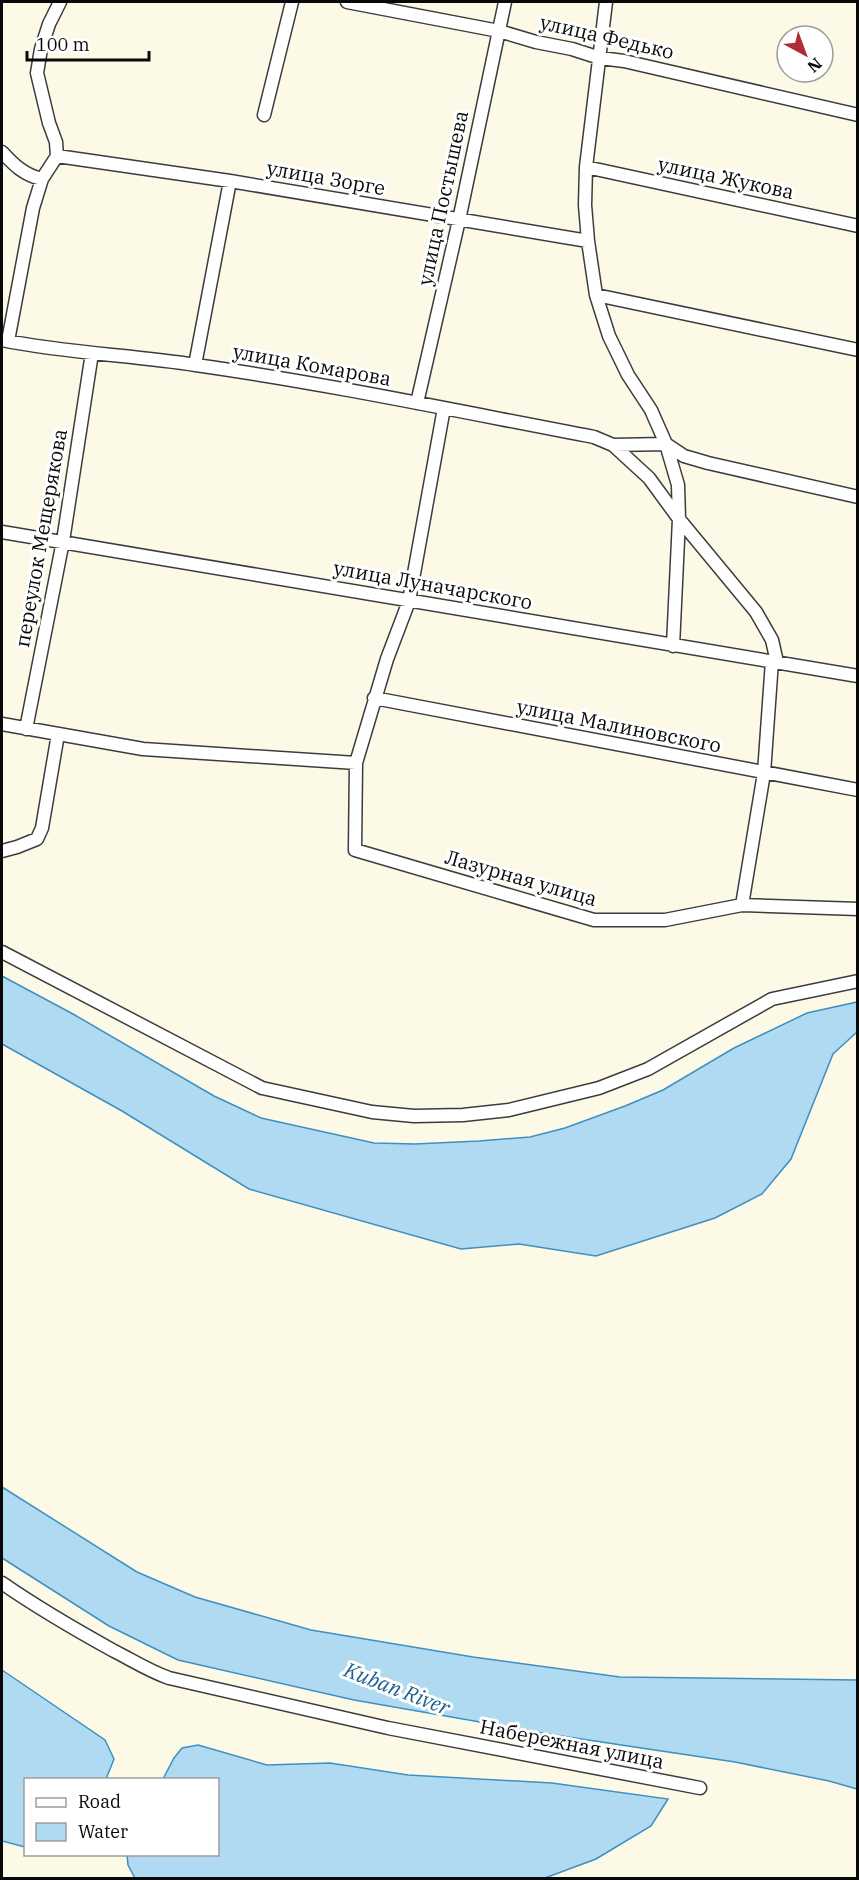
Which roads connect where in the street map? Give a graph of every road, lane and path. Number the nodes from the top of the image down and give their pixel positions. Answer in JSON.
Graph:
{"nodes":[{"id":1,"x":60,"y":2,"type":"edge"},
{"id":2,"x":292,"y":2,"type":"edge"},
{"id":3,"x":347,"y":2,"type":"edge"},
{"id":4,"x":505,"y":2,"type":"edge"},
{"id":5,"x":606,"y":2,"type":"edge"},
{"id":6,"x":498,"y":31,"type":"junction"},
{"id":7,"x":600,"y":58,"type":"junction"},
{"id":8,"x":264,"y":115,"type":"dead end"},
{"id":9,"x":858,"y":115,"type":"edge"},
{"id":10,"x":2,"y":152,"type":"edge"},
{"id":11,"x":57,"y":156,"type":"junction"},
{"id":12,"x":586,"y":167,"type":"junction"},
{"id":13,"x":42,"y":179,"type":"junction"},
{"id":14,"x":230,"y":181,"type":"junction"},
{"id":15,"x":459,"y":220,"type":"junction"},
{"id":16,"x":858,"y":226,"type":"edge"},
{"id":17,"x":588,"y":241,"type":"junction"},
{"id":18,"x":596,"y":295,"type":"junction"},
{"id":19,"x":5,"y":340,"type":"edge"},
{"id":20,"x":858,"y":350,"type":"edge"},
{"id":21,"x":92,"y":353,"type":"junction"},
{"id":22,"x":195,"y":364,"type":"junction"},
{"id":23,"x":417,"y":403,"type":"junction"},
{"id":24,"x":444,"y":408,"type":"junction"},
{"id":25,"x":666,"y":444,"type":"junction"},
{"id":26,"x":614,"y":445,"type":"junction"},
{"id":27,"x":858,"y":497,"type":"edge"},
{"id":28,"x":679,"y":519,"type":"junction"},
{"id":29,"x":2,"y":532,"type":"edge"},
{"id":30,"x":63,"y":541,"type":"junction"},
{"id":31,"x":409,"y":602,"type":"junction"},
{"id":32,"x":673,"y":646,"type":"junction"},
{"id":33,"x":775,"y":661,"type":"junction"},
{"id":34,"x":858,"y":676,"type":"edge"},
{"id":35,"x":374,"y":698,"type":"junction"},
{"id":36,"x":2,"y":724,"type":"edge"},
{"id":37,"x":26,"y":729,"type":"junction"},
{"id":38,"x":58,"y":734,"type":"junction"},
{"id":39,"x":356,"y":763,"type":"junction"},
{"id":40,"x":764,"y":773,"type":"junction"},
{"id":41,"x":858,"y":790,"type":"edge"},
{"id":42,"x":2,"y":850,"type":"edge"},
{"id":43,"x":742,"y":905,"type":"junction"},
{"id":44,"x":858,"y":909,"type":"edge"},
{"id":45,"x":2,"y":952,"type":"edge"},
{"id":46,"x":858,"y":981,"type":"edge"},
{"id":47,"x":2,"y":1584,"type":"edge"},
{"id":48,"x":700,"y":1788,"type":"dead end"}],
"edges":[{"from":1,"to":11,"type":"street"},
{"from":2,"to":8,"type":"street"},
{"from":3,"to":6,"type":"street","name":"улица Федько"},
{"from":4,"to":6,"type":"street","name":"улица Постышева"},
{"from":5,"to":7,"type":"street"},
{"from":6,"to":7,"type":"street","name":"улица Федько"},
{"from":6,"to":15,"type":"street","name":"улица Постышева"},
{"from":7,"to":9,"type":"street","name":"улица Федько"},
{"from":7,"to":12,"type":"street"},
{"from":10,"to":13,"type":"street"},
{"from":11,"to":13,"type":"street"},
{"from":11,"to":14,"type":"street","name":"улица Зорге"},
{"from":12,"to":16,"type":"street","name":"улица Жукова"},
{"from":12,"to":17,"type":"street"},
{"from":13,"to":19,"type":"street"},
{"from":14,"to":15,"type":"street","name":"улица Зорге"},
{"from":14,"to":22,"type":"street"},
{"from":15,"to":17,"type":"street","name":"улица Зорге"},
{"from":15,"to":23,"type":"street","name":"улица Постышева"},
{"from":17,"to":18,"type":"street"},
{"from":18,"to":20,"type":"street"},
{"from":18,"to":25,"type":"street"},
{"from":19,"to":21,"type":"street","name":"улица Комарова"},
{"from":21,"to":22,"type":"street","name":"улица Комарова"},
{"from":21,"to":30,"type":"street","name":"переулок Мещерякова"},
{"from":22,"to":23,"type":"street","name":"улица Комарова"},
{"from":23,"to":24,"type":"street","name":"улица Комарова"},
{"from":24,"to":26,"type":"street","name":"улица Комарова"},
{"from":24,"to":31,"type":"street"},
{"from":25,"to":26,"type":"street","name":"улица Комарова"},
{"from":25,"to":27,"type":"street","name":"улица Комарова"},
{"from":25,"to":28,"type":"street"},
{"from":26,"to":28,"type":"street","name":"улица Комарова"},
{"from":28,"to":32,"type":"street"},
{"from":28,"to":33,"type":"street","name":"улица Комарова"},
{"from":29,"to":30,"type":"street","name":"улица Луначарского"},
{"from":30,"to":31,"type":"street","name":"улица Луначарского"},
{"from":30,"to":37,"type":"street","name":"переулок Мещерякова"},
{"from":31,"to":32,"type":"street","name":"улица Луначарского"},
{"from":31,"to":35,"type":"street"},
{"from":32,"to":33,"type":"street","name":"улица Луначарского"},
{"from":33,"to":34,"type":"street","name":"улица Луначарского"},
{"from":33,"to":40,"type":"street"},
{"from":35,"to":39,"type":"street"},
{"from":35,"to":40,"type":"street","name":"улица Малиновского"},
{"from":36,"to":37,"type":"street"},
{"from":37,"to":38,"type":"street"},
{"from":38,"to":39,"type":"street"},
{"from":38,"to":42,"type":"street"},
{"from":39,"to":43,"type":"street","name":"Лазурная улица"},
{"from":40,"to":41,"type":"street","name":"улица Малиновского"},
{"from":40,"to":43,"type":"street"},
{"from":43,"to":44,"type":"street","name":"Лазурная улица"},
{"from":45,"to":46,"type":"street"},
{"from":47,"to":48,"type":"street","name":"Набережная улица"}]}
